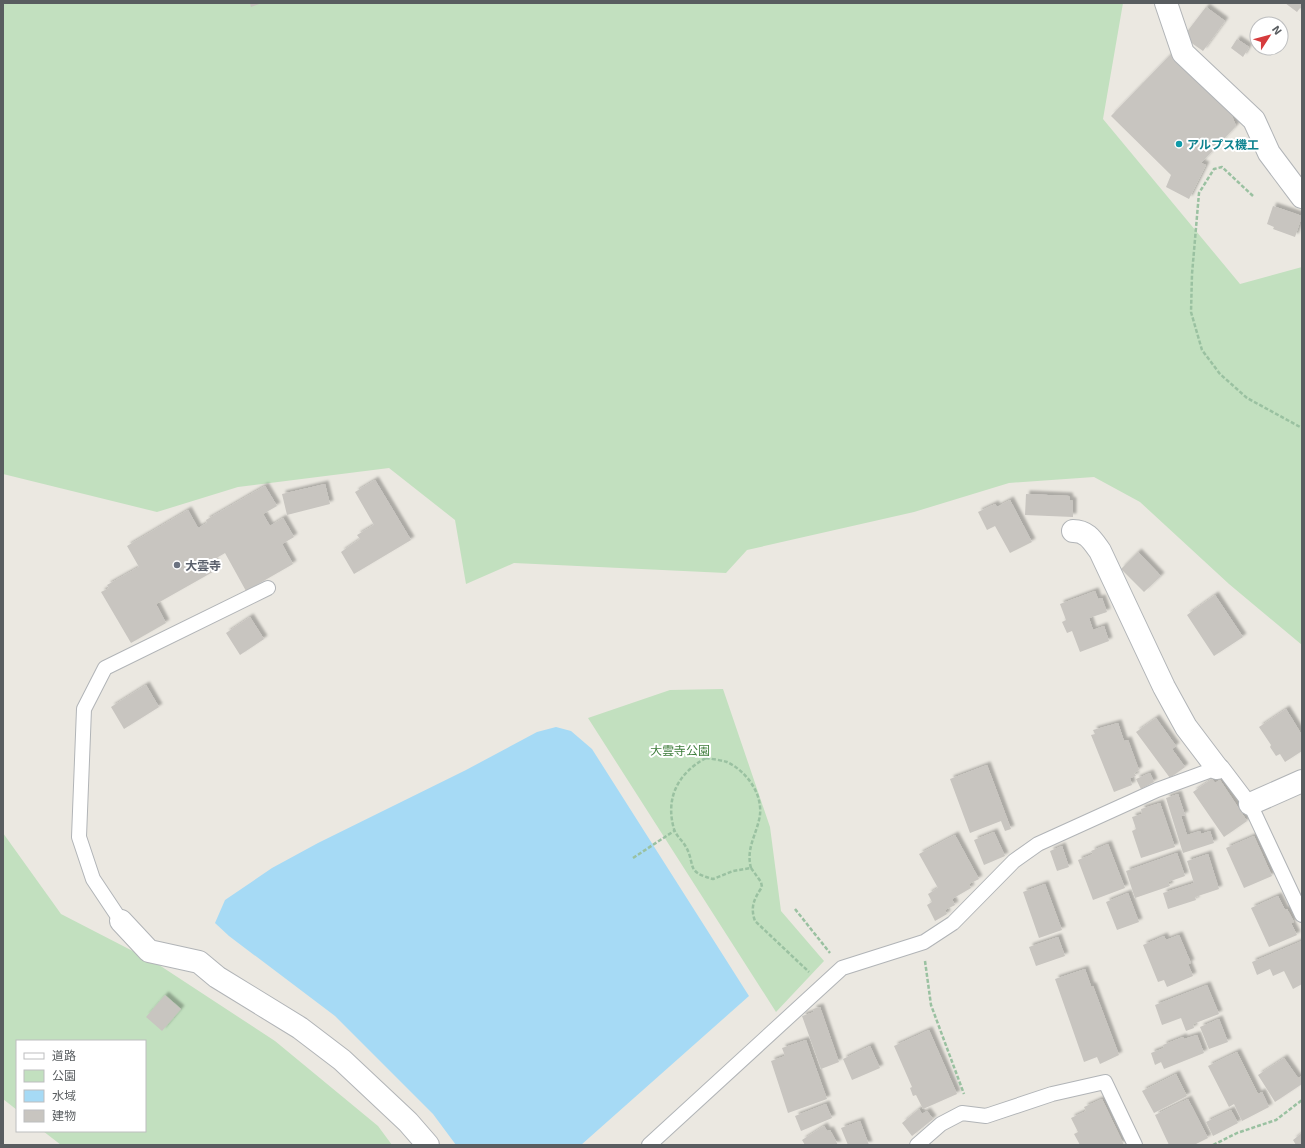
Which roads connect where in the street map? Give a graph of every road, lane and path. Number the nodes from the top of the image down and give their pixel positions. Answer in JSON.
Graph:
{"nodes":[{"id":1,"x":1166,"y":3,"type":"edge"},
{"id":2,"x":1253,"y":196,"type":"dead end"},
{"id":3,"x":1302,"y":197,"type":"edge"},
{"id":4,"x":1302,"y":428,"type":"edge"},
{"id":5,"x":1073,"y":531,"type":"dead end"},
{"id":6,"x":268,"y":588,"type":"dead end"},
{"id":7,"x":1217,"y":768,"type":"junction"},
{"id":8,"x":1302,"y":781,"type":"edge"},
{"id":9,"x":1250,"y":804,"type":"junction"},
{"id":10,"x":674,"y":831,"type":"junction"},
{"id":11,"x":633,"y":858,"type":"dead end"},
{"id":12,"x":751,"y":868,"type":"junction"},
{"id":13,"x":795,"y":909,"type":"dead end"},
{"id":14,"x":1302,"y":915,"type":"edge"},
{"id":15,"x":121,"y":921,"type":"joint"},
{"id":16,"x":924,"y":942,"type":"junction"},
{"id":17,"x":842,"y":968,"type":"junction"},
{"id":18,"x":822,"y":985,"type":"junction"},
{"id":19,"x":1302,"y":1100,"type":"edge"},
{"id":20,"x":973,"y":1114,"type":"junction"},
{"id":21,"x":428,"y":1145,"type":"edge"},
{"id":22,"x":649,"y":1145,"type":"edge"},
{"id":23,"x":917,"y":1145,"type":"edge"},
{"id":24,"x":1135,"y":1145,"type":"edge"},
{"id":25,"x":1213,"y":1145,"type":"edge"}],
"edges":[{"from":1,"to":3,"type":"street"},
{"from":2,"to":4,"type":"path"},
{"from":5,"to":7,"type":"street"},
{"from":6,"to":15,"type":"lane"},
{"from":7,"to":9,"type":"lane"},
{"from":7,"to":16,"type":"lane"},
{"from":8,"to":9,"type":"street"},
{"from":9,"to":14,"type":"lane"},
{"from":10,"to":11,"type":"path"},
{"from":10,"to":12,"type":"path"},
{"from":10,"to":12,"type":"path"},
{"from":12,"to":18,"type":"path"},
{"from":13,"to":17,"type":"path"},
{"from":15,"to":21,"type":"street"},
{"from":16,"to":17,"type":"lane"},
{"from":16,"to":20,"type":"path"},
{"from":17,"to":18,"type":"lane"},
{"from":18,"to":22,"type":"lane"},
{"from":19,"to":25,"type":"path"},
{"from":20,"to":23,"type":"lane"},
{"from":20,"to":24,"type":"lane"}]}
